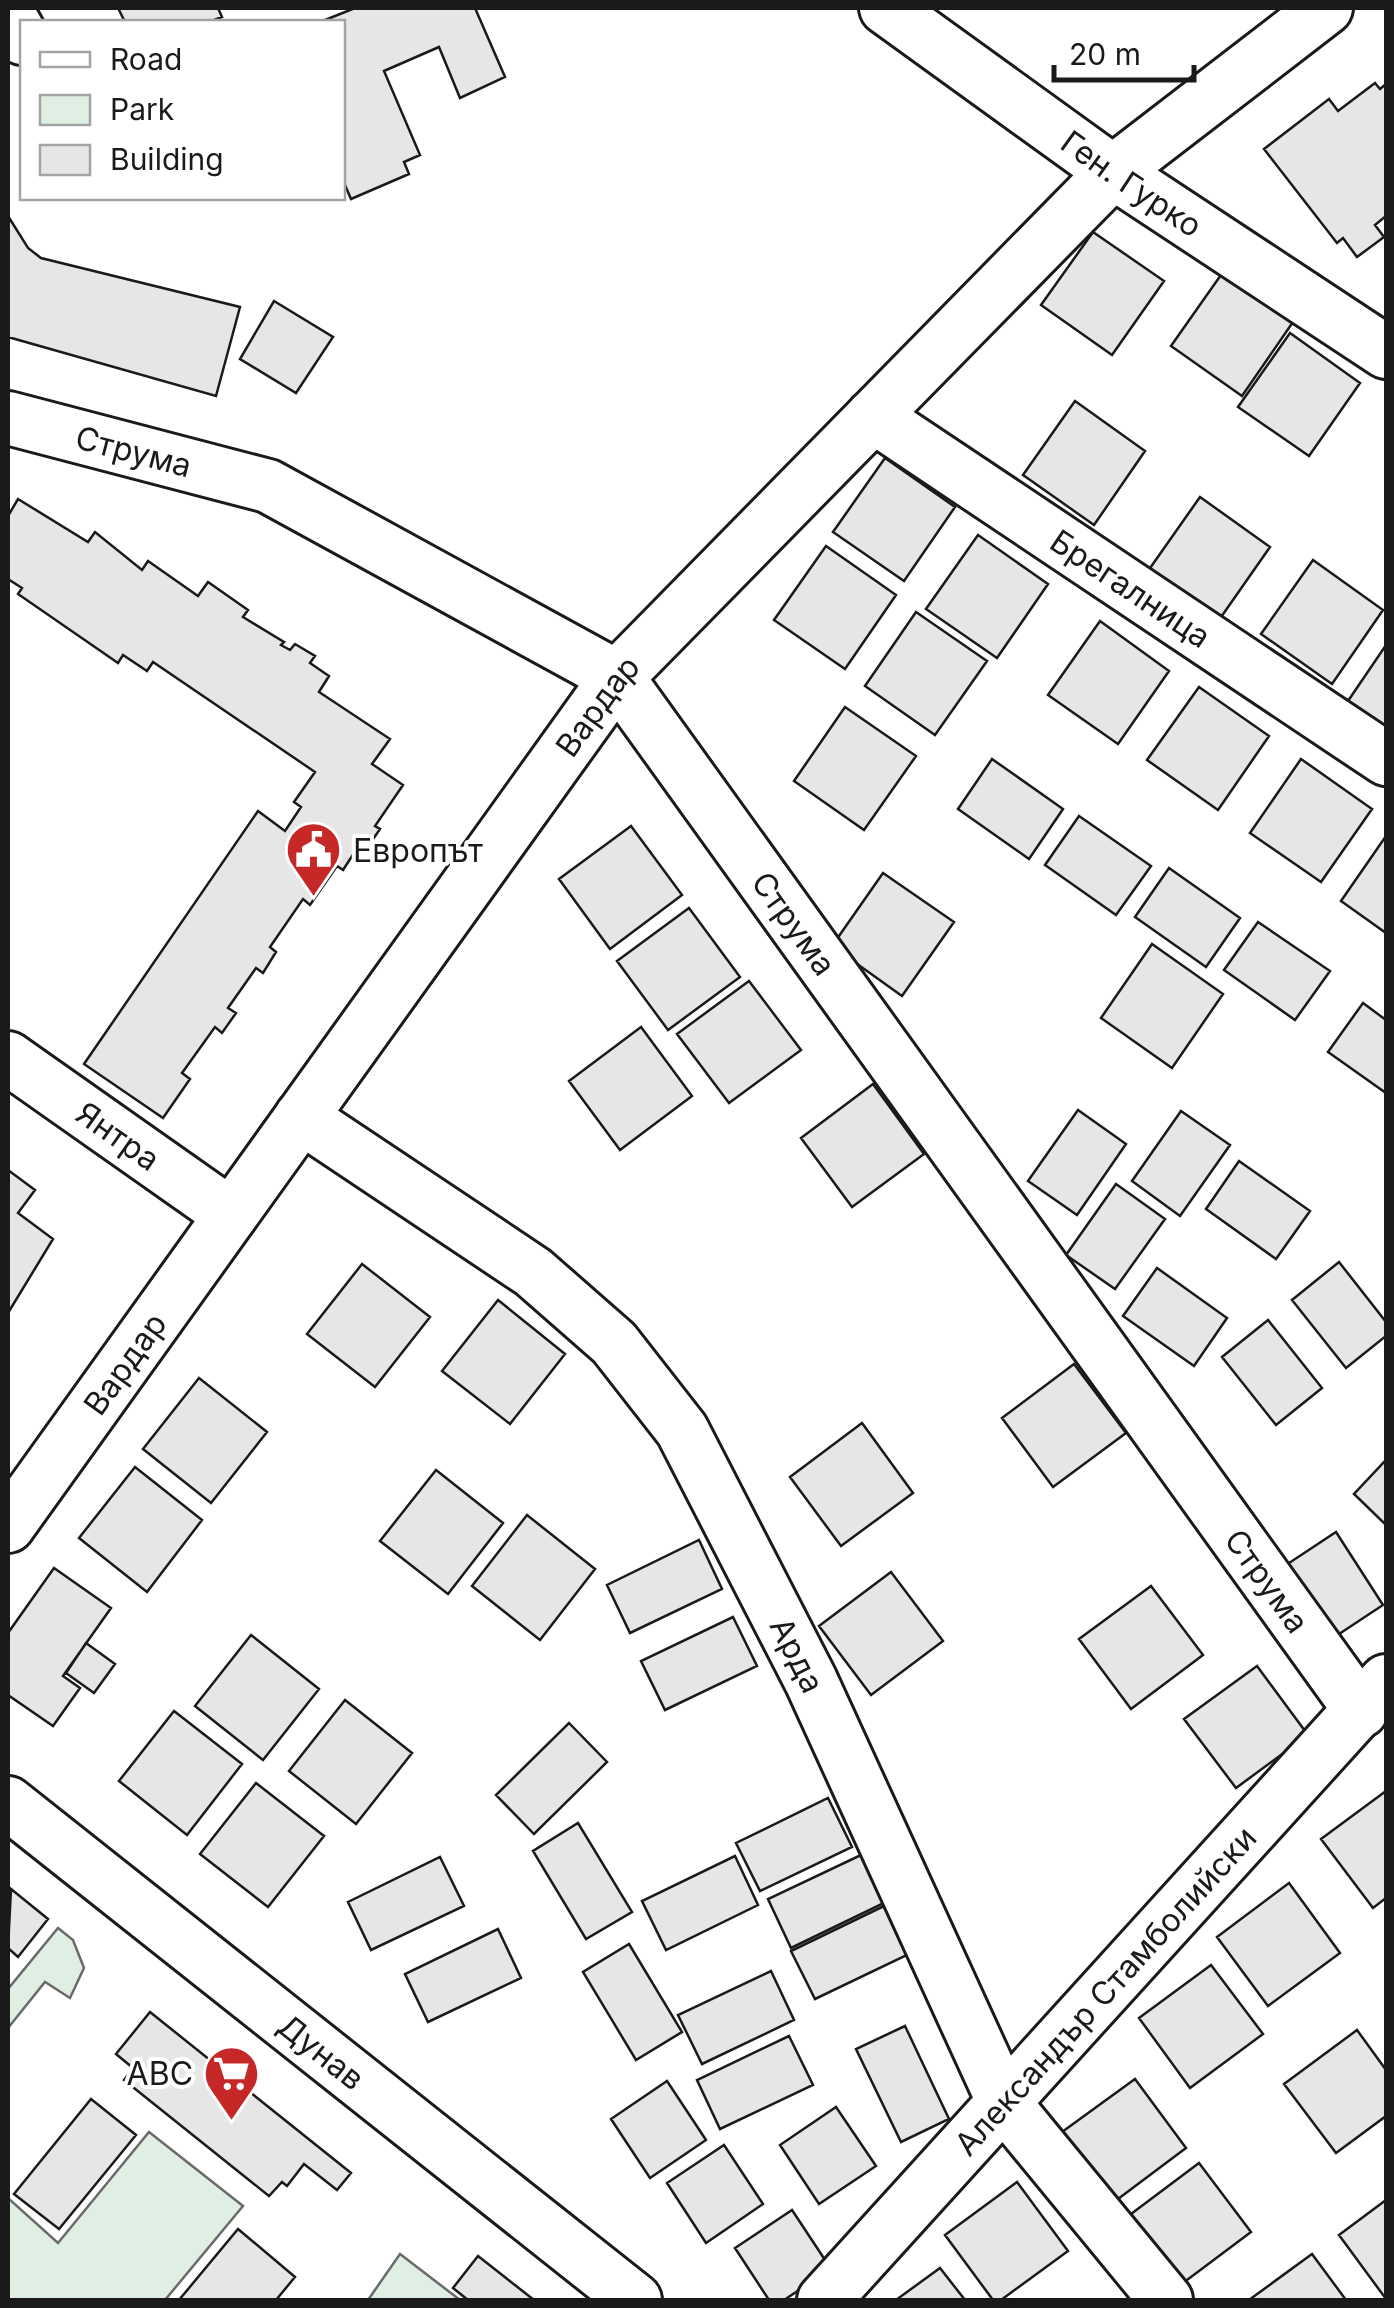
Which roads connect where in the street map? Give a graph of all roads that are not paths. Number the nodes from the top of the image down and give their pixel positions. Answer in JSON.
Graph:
{"nodes":[{"id":1,"x":886,"y":8,"type":"edge"},
{"id":2,"x":1326,"y":8,"type":"edge"},
{"id":3,"x":1113,"y":172,"type":"junction"},
{"id":4,"x":1386,"y":352,"type":"edge"},
{"id":5,"x":874,"y":416,"type":"junction"},
{"id":6,"x":8,"y":418,"type":"edge"},
{"id":7,"x":617,"y":677,"type":"junction"},
{"id":8,"x":1386,"y":759,"type":"edge"},
{"id":9,"x":8,"y":1058,"type":"edge"},
{"id":10,"x":301,"y":1117,"type":"junction"},
{"id":11,"x":230,"y":1215,"type":"junction"},
{"id":12,"x":8,"y":1526,"type":"edge"},
{"id":13,"x":1374,"y":1696,"type":"edge"},
{"id":14,"x":8,"y":1802,"type":"edge"},
{"id":15,"x":1004,"y":2103,"type":"junction"},
{"id":16,"x":635,"y":2300,"type":"edge"},
{"id":17,"x":824,"y":2300,"type":"edge"},
{"id":18,"x":1166,"y":2300,"type":"edge"}],
"edges":[{"from":1,"to":3,"type":"street","name":"Ген. Гурко"},
{"from":2,"to":3,"type":"street","name":"Вардар"},
{"from":3,"to":4,"type":"street","name":"Ген. Гурко"},
{"from":3,"to":5,"type":"street","name":"Вардар"},
{"from":5,"to":7,"type":"street","name":"Вардар"},
{"from":5,"to":8,"type":"street","name":"Брегалница"},
{"from":6,"to":7,"type":"street","name":"Струма"},
{"from":7,"to":10,"type":"street","name":"Вардар"},
{"from":7,"to":13,"type":"street","name":"Струма"},
{"from":9,"to":11,"type":"street","name":"Янтра"},
{"from":10,"to":11,"type":"street","name":"Вардар"},
{"from":10,"to":15,"type":"street","name":"Арда"},
{"from":11,"to":12,"type":"street","name":"Вардар"},
{"from":13,"to":15,"type":"street","name":"Александър Стамболийски"},
{"from":14,"to":16,"type":"street","name":"Дунав"},
{"from":15,"to":17,"type":"street","name":"Александър Стамболийски"},
{"from":15,"to":18,"type":"street","name":"Арда"}]}
